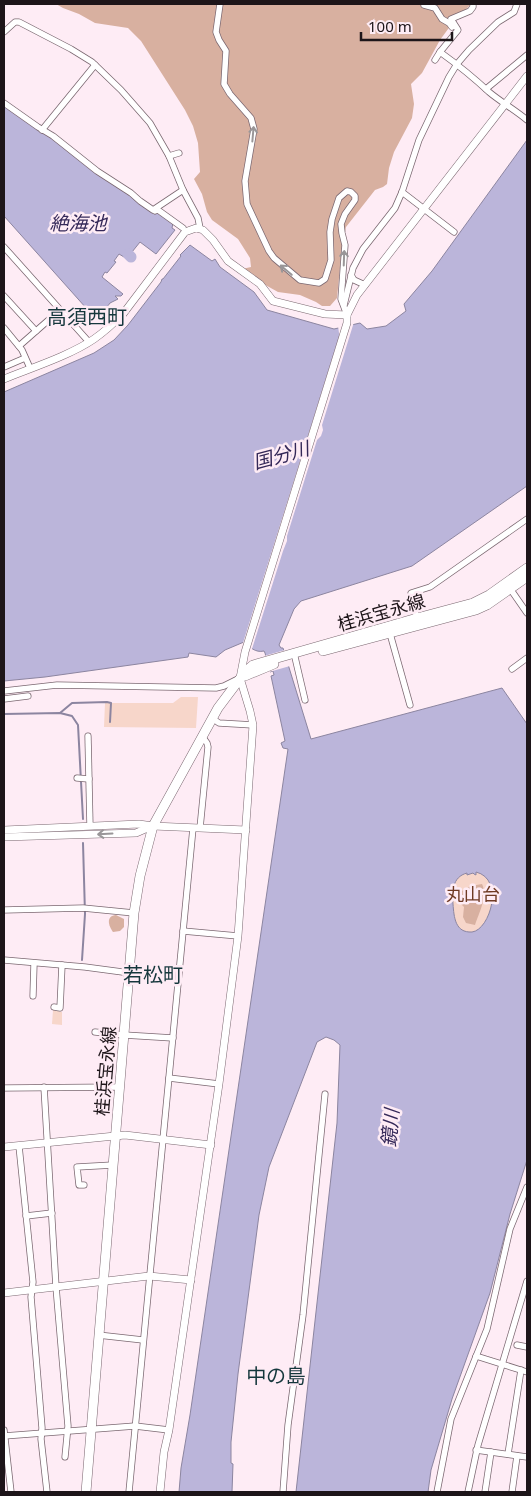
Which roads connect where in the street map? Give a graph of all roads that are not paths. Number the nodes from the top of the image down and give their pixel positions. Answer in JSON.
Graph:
{"nodes":[{"id":1,"x":220,"y":4,"type":"edge"},
{"id":2,"x":473,"y":4,"type":"edge"},
{"id":3,"x":517,"y":4,"type":"edge"},
{"id":4,"x":424,"y":5,"type":"dead end"},
{"id":5,"x":4,"y":32,"type":"edge"},
{"id":6,"x":456,"y":32,"type":"junction"},
{"id":7,"x":440,"y":52,"type":"junction"},
{"id":8,"x":527,"y":55,"type":"edge"},
{"id":9,"x":435,"y":60,"type":"dead end"},
{"id":10,"x":457,"y":64,"type":"junction"},
{"id":11,"x":95,"y":65,"type":"junction"},
{"id":12,"x":527,"y":76,"type":"edge"},
{"id":13,"x":486,"y":88,"type":"junction"},
{"id":14,"x":4,"y":103,"type":"edge"},
{"id":15,"x":506,"y":104,"type":"junction"},
{"id":16,"x":527,"y":120,"type":"edge"},
{"id":17,"x":42,"y":130,"type":"junction"},
{"id":18,"x":178,"y":153,"type":"dead end"},
{"id":19,"x":170,"y":156,"type":"junction"},
{"id":20,"x":183,"y":190,"type":"junction"},
{"id":21,"x":402,"y":192,"type":"junction"},
{"id":22,"x":153,"y":210,"type":"junction"},
{"id":23,"x":424,"y":210,"type":"junction"},
{"id":24,"x":183,"y":228,"type":"dead end"},
{"id":25,"x":200,"y":228,"type":"junction"},
{"id":26,"x":454,"y":232,"type":"dead end"},
{"id":27,"x":4,"y":247,"type":"edge"},
{"id":28,"x":351,"y":275,"type":"junction"},
{"id":29,"x":365,"y":285,"type":"junction"},
{"id":30,"x":4,"y":296,"type":"edge"},
{"id":31,"x":344,"y":306,"type":"junction"},
{"id":32,"x":60,"y":310,"type":"junction"},
{"id":33,"x":347,"y":315,"type":"junction"},
{"id":34,"x":4,"y":328,"type":"edge"},
{"id":35,"x":36,"y":331,"type":"junction"},
{"id":36,"x":89,"y":342,"type":"junction"},
{"id":37,"x":19,"y":346,"type":"junction"},
{"id":38,"x":25,"y":358,"type":"junction"},
{"id":39,"x":4,"y":367,"type":"edge"},
{"id":40,"x":30,"y":368,"type":"junction"},
{"id":41,"x":4,"y":379,"type":"edge"},
{"id":42,"x":527,"y":519,"type":"edge"},
{"id":43,"x":527,"y":568,"type":"edge"},
{"id":44,"x":527,"y":577,"type":"edge"},
{"id":45,"x":508,"y":586,"type":"junction"},
{"id":46,"x":527,"y":613,"type":"edge"},
{"id":47,"x":418,"y":622,"type":"junction"},
{"id":48,"x":389,"y":630,"type":"junction"},
{"id":49,"x":291,"y":657,"type":"junction"},
{"id":50,"x":527,"y":658,"type":"edge"},
{"id":51,"x":512,"y":669,"type":"dead end"},
{"id":52,"x":240,"y":678,"type":"junction"},
{"id":53,"x":4,"y":691,"type":"edge"},
{"id":54,"x":28,"y":696,"type":"dead end"},
{"id":55,"x":4,"y":699,"type":"edge"},
{"id":56,"x":305,"y":700,"type":"dead end"},
{"id":57,"x":410,"y":706,"type":"dead end"},
{"id":58,"x":212,"y":718,"type":"junction"},
{"id":59,"x":252,"y":725,"type":"junction"},
{"id":60,"x":88,"y":736,"type":"dead end"},
{"id":61,"x":202,"y":736,"type":"junction"},
{"id":62,"x":77,"y":778,"type":"dead end"},
{"id":63,"x":89,"y":780,"type":"junction"},
{"id":64,"x":90,"y":826,"type":"junction"},
{"id":65,"x":153,"y":826,"type":"junction"},
{"id":66,"x":196,"y":828,"type":"junction"},
{"id":67,"x":4,"y":830,"type":"edge"},
{"id":68,"x":246,"y":830,"type":"junction"},
{"id":69,"x":4,"y":837,"type":"edge"},
{"id":70,"x":4,"y":910,"type":"edge"},
{"id":71,"x":134,"y":913,"type":"junction"},
{"id":72,"x":183,"y":931,"type":"junction"},
{"id":73,"x":238,"y":936,"type":"junction"},
{"id":74,"x":4,"y":960,"type":"edge"},
{"id":75,"x":34,"y":964,"type":"junction"},
{"id":76,"x":62,"y":965,"type":"junction"},
{"id":77,"x":130,"y":973,"type":"junction"},
{"id":78,"x":32,"y":996,"type":"dead end"},
{"id":79,"x":54,"y":1006,"type":"dead end"},
{"id":80,"x":95,"y":1032,"type":"dead end"},
{"id":81,"x":124,"y":1035,"type":"junction"},
{"id":82,"x":173,"y":1038,"type":"junction"},
{"id":83,"x":169,"y":1078,"type":"junction"},
{"id":84,"x":220,"y":1084,"type":"junction"},
{"id":85,"x":44,"y":1087,"type":"junction"},
{"id":86,"x":120,"y":1087,"type":"junction"},
{"id":87,"x":4,"y":1088,"type":"edge"},
{"id":88,"x":325,"y":1094,"type":"dead end"},
{"id":89,"x":116,"y":1136,"type":"junction"},
{"id":90,"x":163,"y":1140,"type":"junction"},
{"id":91,"x":48,"y":1144,"type":"junction"},
{"id":92,"x":211,"y":1145,"type":"junction"},
{"id":93,"x":19,"y":1146,"type":"junction"},
{"id":94,"x":4,"y":1147,"type":"edge"},
{"id":95,"x":113,"y":1165,"type":"junction"},
{"id":96,"x":84,"y":1185,"type":"dead end"},
{"id":97,"x":527,"y":1187,"type":"edge"},
{"id":98,"x":52,"y":1214,"type":"junction"},
{"id":99,"x":26,"y":1216,"type":"junction"},
{"id":100,"x":149,"y":1276,"type":"junction"},
{"id":101,"x":191,"y":1280,"type":"junction"},
{"id":102,"x":527,"y":1281,"type":"edge"},
{"id":103,"x":102,"y":1282,"type":"junction"},
{"id":104,"x":56,"y":1287,"type":"junction"},
{"id":105,"x":32,"y":1290,"type":"junction"},
{"id":106,"x":4,"y":1293,"type":"edge"},
{"id":107,"x":98,"y":1335,"type":"junction"},
{"id":108,"x":143,"y":1340,"type":"junction"},
{"id":109,"x":516,"y":1345,"type":"dead end"},
{"id":110,"x":527,"y":1347,"type":"edge"},
{"id":111,"x":476,"y":1356,"type":"junction"},
{"id":112,"x":502,"y":1364,"type":"junction"},
{"id":113,"x":524,"y":1371,"type":"edge"},
{"id":114,"x":135,"y":1426,"type":"junction"},
{"id":115,"x":91,"y":1429,"type":"junction"},
{"id":116,"x":169,"y":1430,"type":"junction"},
{"id":117,"x":68,"y":1431,"type":"junction"},
{"id":118,"x":4,"y":1434,"type":"edge"},
{"id":119,"x":41,"y":1434,"type":"junction"},
{"id":120,"x":476,"y":1450,"type":"junction"},
{"id":121,"x":492,"y":1452,"type":"junction"},
{"id":122,"x":508,"y":1454,"type":"junction"},
{"id":123,"x":517,"y":1456,"type":"junction"},
{"id":124,"x":65,"y":1457,"type":"dead end"},
{"id":125,"x":527,"y":1457,"type":"edge"},
{"id":126,"x":11,"y":1492,"type":"edge"},
{"id":127,"x":47,"y":1492,"type":"edge"},
{"id":128,"x":86,"y":1492,"type":"edge"},
{"id":129,"x":129,"y":1492,"type":"edge"},
{"id":130,"x":160,"y":1492,"type":"edge"},
{"id":131,"x":283,"y":1492,"type":"edge"},
{"id":132,"x":437,"y":1492,"type":"edge"},
{"id":133,"x":468,"y":1492,"type":"edge"},
{"id":134,"x":485,"y":1492,"type":"edge"},
{"id":135,"x":512,"y":1492,"type":"edge"}],
"edges":[{"from":31,"to":1,"type":"street","one_way":true},
{"from":2,"to":6,"type":"street"},
{"from":3,"to":10,"type":"street"},
{"from":4,"to":6,"type":"street"},
{"from":5,"to":11,"type":"street"},
{"from":6,"to":7,"type":"street"},
{"from":7,"to":9,"type":"street"},
{"from":7,"to":10,"type":"street"},
{"from":8,"to":13,"type":"street"},
{"from":10,"to":13,"type":"street"},
{"from":10,"to":21,"type":"street"},
{"from":11,"to":17,"type":"street"},
{"from":11,"to":19,"type":"street"},
{"from":12,"to":15,"type":"street"},
{"from":13,"to":15,"type":"street"},
{"from":14,"to":17,"type":"street"},
{"from":15,"to":16,"type":"street"},
{"from":15,"to":23,"type":"street"},
{"from":17,"to":22,"type":"street"},
{"from":18,"to":19,"type":"street"},
{"from":19,"to":20,"type":"street"},
{"from":20,"to":22,"type":"street"},
{"from":20,"to":25,"type":"street"},
{"from":21,"to":23,"type":"street"},
{"from":21,"to":28,"type":"street"},
{"from":22,"to":24,"type":"street"},
{"from":23,"to":26,"type":"street"},
{"from":23,"to":29,"type":"street"},
{"from":25,"to":33,"type":"street"},
{"from":25,"to":36,"type":"street"},
{"from":27,"to":32,"type":"street"},
{"from":28,"to":29,"type":"street"},
{"from":28,"to":31,"type":"street"},
{"from":29,"to":33,"type":"street"},
{"from":30,"to":35,"type":"street"},
{"from":31,"to":33,"type":"street"},
{"from":32,"to":35,"type":"street"},
{"from":32,"to":36,"type":"street"},
{"from":33,"to":52,"type":"street"},
{"from":34,"to":37,"type":"street"},
{"from":35,"to":37,"type":"street"},
{"from":36,"to":40,"type":"street"},
{"from":37,"to":38,"type":"street"},
{"from":38,"to":39,"type":"street"},
{"from":38,"to":40,"type":"street"},
{"from":40,"to":41,"type":"street"},
{"from":42,"to":47,"type":"street"},
{"from":43,"to":45,"type":"main road","name":"桂浜宝永線"},
{"from":44,"to":45,"type":"main road","name":"桂浜宝永線"},
{"from":45,"to":46,"type":"street"},
{"from":45,"to":47,"type":"main road","name":"桂浜宝永線"},
{"from":47,"to":48,"type":"main road","name":"桂浜宝永線"},
{"from":48,"to":49,"type":"main road","name":"桂浜宝永線"},
{"from":48,"to":57,"type":"street"},
{"from":49,"to":52,"type":"main road","name":"桂浜宝永線"},
{"from":49,"to":56,"type":"street"},
{"from":50,"to":51,"type":"street"},
{"from":52,"to":53,"type":"street"},
{"from":52,"to":58,"type":"main road","name":"桂浜宝永線"},
{"from":52,"to":59,"type":"street"},
{"from":54,"to":55,"type":"street"},
{"from":58,"to":59,"type":"street"},
{"from":58,"to":61,"type":"main road","name":"桂浜宝永線"},
{"from":59,"to":68,"type":"street"},
{"from":60,"to":63,"type":"street"},
{"from":61,"to":65,"type":"main road","name":"桂浜宝永線"},
{"from":61,"to":66,"type":"street"},
{"from":62,"to":63,"type":"street"},
{"from":63,"to":64,"type":"street"},
{"from":64,"to":65,"type":"street"},
{"from":64,"to":67,"type":"street"},
{"from":65,"to":66,"type":"street"},
{"from":65,"to":69,"type":"street","one_way":true},
{"from":65,"to":71,"type":"main road","name":"桂浜宝永線"},
{"from":66,"to":68,"type":"street"},
{"from":66,"to":72,"type":"street"},
{"from":68,"to":73,"type":"street"},
{"from":70,"to":71,"type":"street"},
{"from":71,"to":77,"type":"main road","name":"桂浜宝永線"},
{"from":72,"to":73,"type":"street"},
{"from":72,"to":82,"type":"street"},
{"from":73,"to":84,"type":"street"},
{"from":74,"to":75,"type":"street"},
{"from":75,"to":76,"type":"street"},
{"from":75,"to":78,"type":"street"},
{"from":76,"to":77,"type":"street"},
{"from":76,"to":79,"type":"street"},
{"from":77,"to":81,"type":"main road","name":"桂浜宝永線"},
{"from":80,"to":81,"type":"street"},
{"from":81,"to":82,"type":"street"},
{"from":81,"to":86,"type":"main road","name":"桂浜宝永線"},
{"from":82,"to":83,"type":"street"},
{"from":83,"to":84,"type":"street"},
{"from":83,"to":90,"type":"street"},
{"from":84,"to":92,"type":"street"},
{"from":85,"to":86,"type":"street"},
{"from":85,"to":87,"type":"street"},
{"from":85,"to":91,"type":"street"},
{"from":86,"to":89,"type":"main road","name":"桂浜宝永線"},
{"from":88,"to":131,"type":"street"},
{"from":89,"to":90,"type":"street"},
{"from":89,"to":91,"type":"street"},
{"from":89,"to":95,"type":"main road","name":"桂浜宝永線"},
{"from":90,"to":92,"type":"street"},
{"from":90,"to":100,"type":"street"},
{"from":91,"to":93,"type":"street"},
{"from":91,"to":98,"type":"street"},
{"from":92,"to":101,"type":"street"},
{"from":93,"to":94,"type":"street"},
{"from":93,"to":99,"type":"street"},
{"from":95,"to":96,"type":"street"},
{"from":95,"to":103,"type":"main road","name":"桂浜宝永線"},
{"from":97,"to":111,"type":"street"},
{"from":98,"to":99,"type":"street"},
{"from":98,"to":104,"type":"street"},
{"from":99,"to":105,"type":"street"},
{"from":100,"to":101,"type":"street"},
{"from":100,"to":103,"type":"street"},
{"from":100,"to":108,"type":"street"},
{"from":101,"to":116,"type":"street"},
{"from":102,"to":112,"type":"street"},
{"from":103,"to":104,"type":"street"},
{"from":103,"to":107,"type":"main road","name":"桂浜宝永線"},
{"from":104,"to":105,"type":"street"},
{"from":104,"to":117,"type":"street"},
{"from":105,"to":106,"type":"street"},
{"from":105,"to":119,"type":"street"},
{"from":107,"to":108,"type":"street"},
{"from":107,"to":115,"type":"main road","name":"桂浜宝永線"},
{"from":108,"to":114,"type":"street"},
{"from":109,"to":110,"type":"street"},
{"from":111,"to":112,"type":"street"},
{"from":111,"to":132,"type":"street"},
{"from":112,"to":113,"type":"street"},
{"from":112,"to":120,"type":"street"},
{"from":113,"to":122,"type":"street"},
{"from":114,"to":115,"type":"street"},
{"from":114,"to":116,"type":"street"},
{"from":114,"to":129,"type":"street"},
{"from":115,"to":117,"type":"street"},
{"from":115,"to":128,"type":"main road","name":"桂浜宝永線"},
{"from":116,"to":130,"type":"street"},
{"from":117,"to":119,"type":"street"},
{"from":117,"to":124,"type":"street"},
{"from":118,"to":119,"type":"street"},
{"from":118,"to":126,"type":"street"},
{"from":119,"to":127,"type":"street"},
{"from":120,"to":121,"type":"street"},
{"from":120,"to":133,"type":"street"},
{"from":121,"to":122,"type":"street"},
{"from":121,"to":134,"type":"street"},
{"from":122,"to":123,"type":"street"},
{"from":123,"to":125,"type":"street"},
{"from":123,"to":135,"type":"street"}]}
